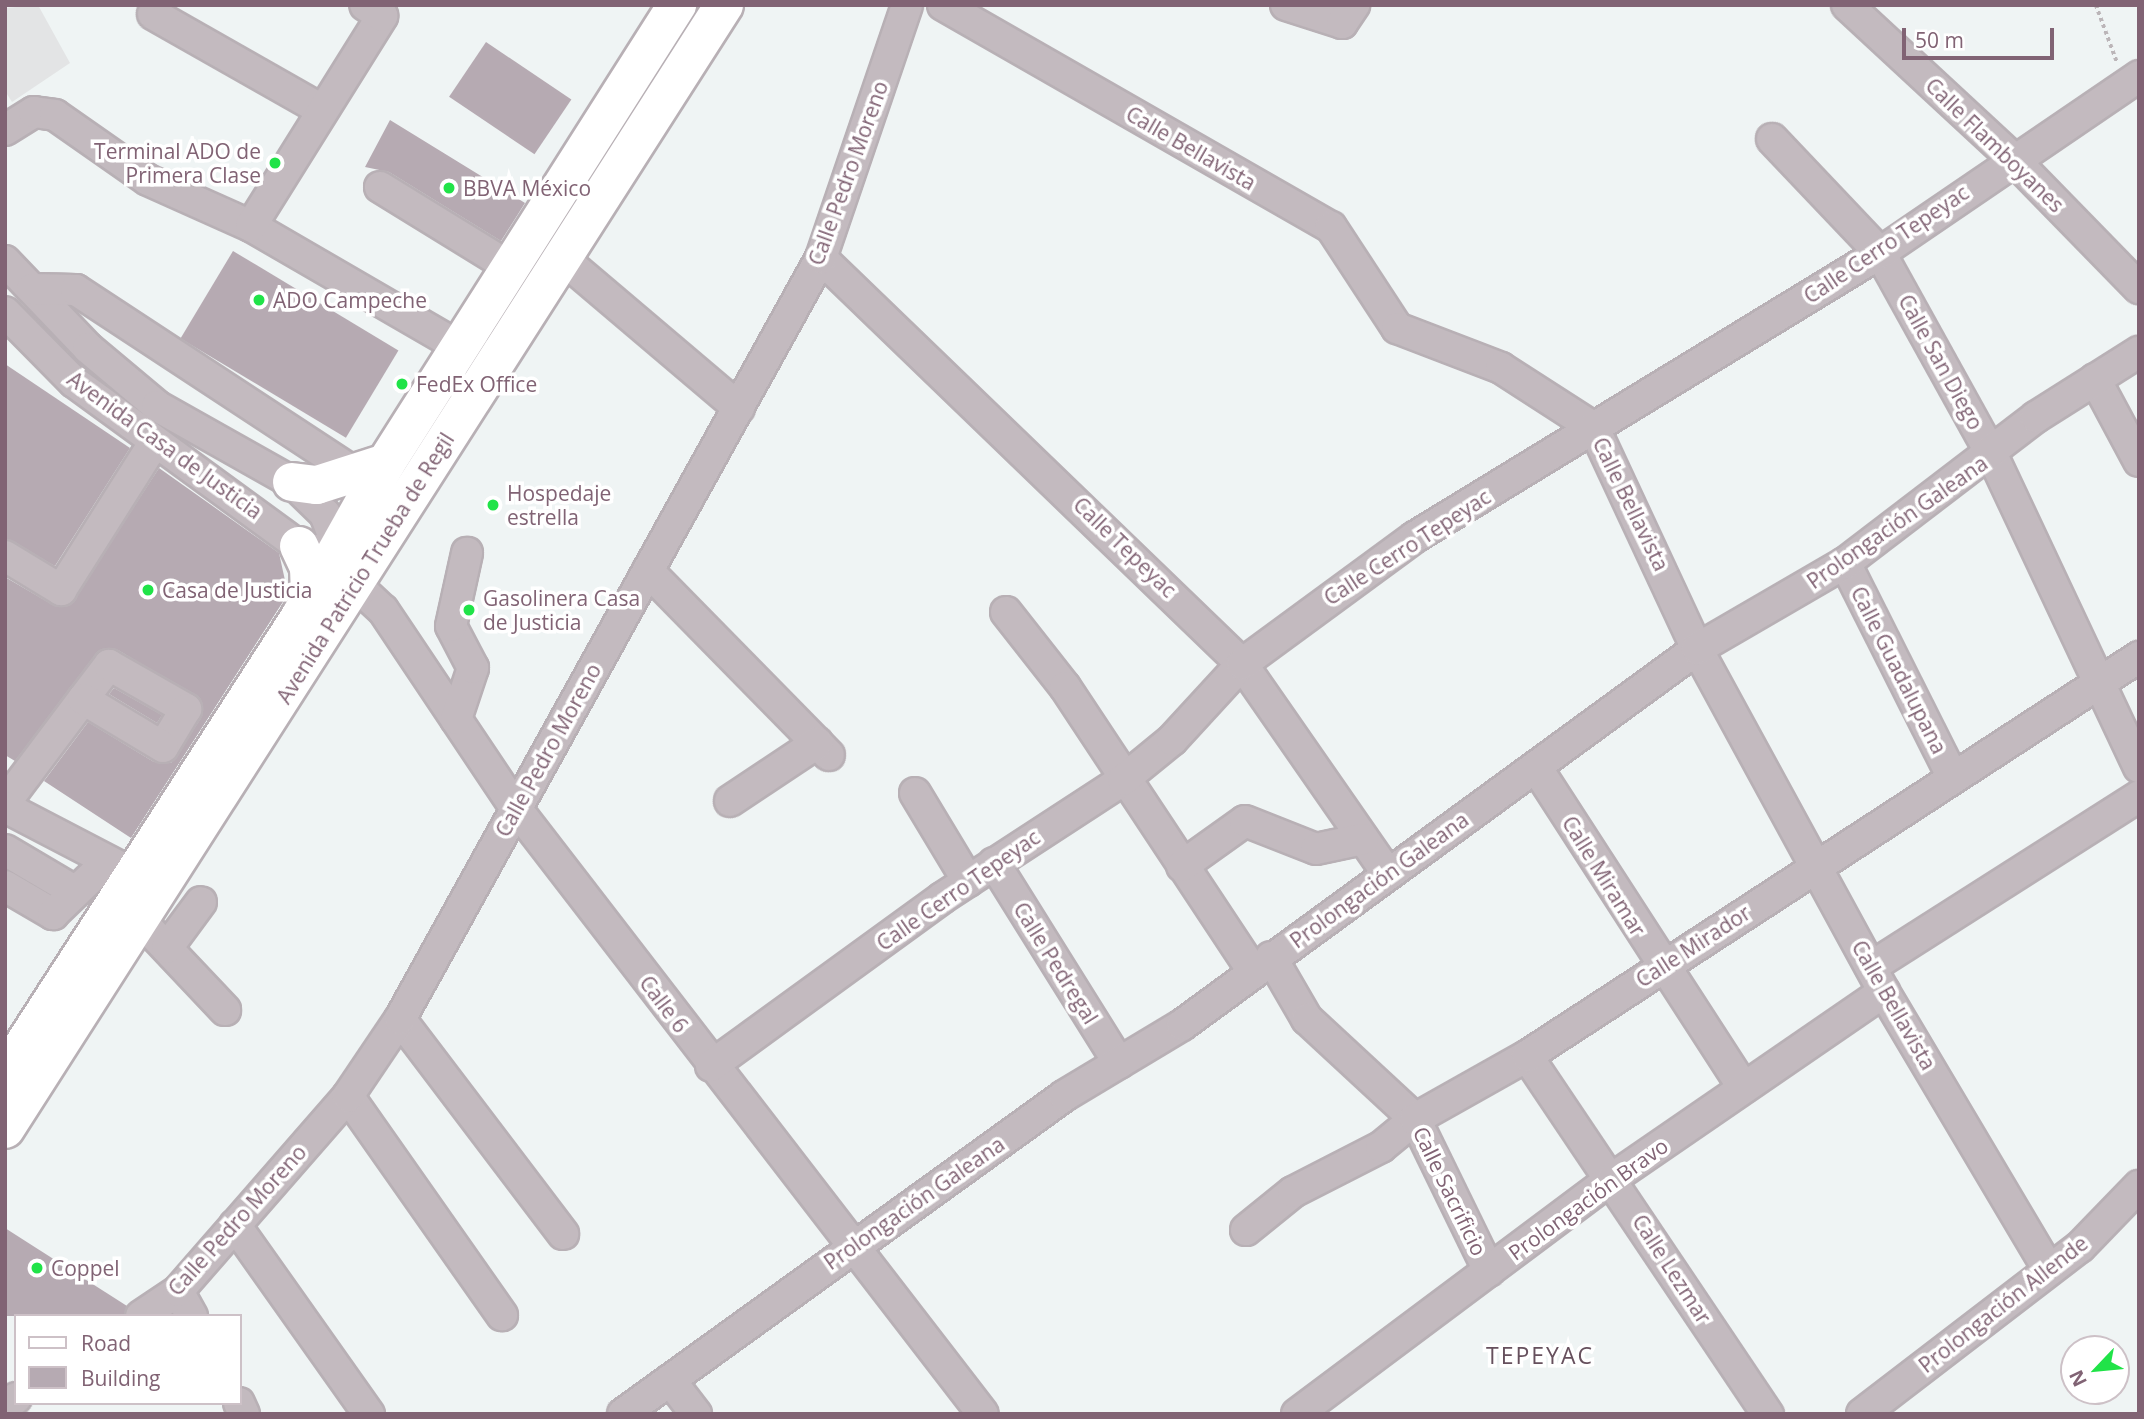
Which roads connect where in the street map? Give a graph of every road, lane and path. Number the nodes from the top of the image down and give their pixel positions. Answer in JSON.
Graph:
{"nodes":[{"id":1,"x":365,"y":5,"type":"edge"},
{"id":2,"x":677,"y":5,"type":"edge"},
{"id":3,"x":724,"y":5,"type":"edge"},
{"id":4,"x":907,"y":5,"type":"edge"},
{"id":5,"x":943,"y":5,"type":"edge"},
{"id":6,"x":1286,"y":5,"type":"edge"},
{"id":7,"x":1354,"y":5,"type":"edge"},
{"id":8,"x":2096,"y":5,"type":"edge"},
{"id":9,"x":1856,"y":10,"type":"edge"},
{"id":10,"x":153,"y":15,"type":"dead end"},
{"id":11,"x":2132,"y":80,"type":"edge"},
{"id":12,"x":320,"y":109,"type":"junction"},
{"id":13,"x":5,"y":130,"type":"edge"},
{"id":14,"x":1772,"y":139,"type":"dead end"},
{"id":15,"x":2012,"y":158,"type":"junction"},
{"id":16,"x":380,"y":187,"type":"dead end"},
{"id":17,"x":251,"y":226,"type":"junction"},
{"id":18,"x":1881,"y":253,"type":"junction"},
{"id":19,"x":562,"y":258,"type":"junction"},
{"id":20,"x":821,"y":258,"type":"junction"},
{"id":21,"x":5,"y":261,"type":"edge"},
{"id":22,"x":510,"y":267,"type":"junction"},
{"id":23,"x":2139,"y":288,"type":"edge"},
{"id":24,"x":32,"y":289,"type":"junction"},
{"id":25,"x":5,"y":312,"type":"edge"},
{"id":26,"x":460,"y":347,"type":"junction"},
{"id":27,"x":2139,"y":352,"type":"edge"},
{"id":28,"x":2095,"y":379,"type":"junction"},
{"id":29,"x":739,"y":408,"type":"junction"},
{"id":30,"x":1594,"y":428,"type":"junction"},
{"id":31,"x":190,"y":429,"type":"junction"},
{"id":32,"x":164,"y":450,"type":"junction"},
{"id":33,"x":1992,"y":455,"type":"junction"},
{"id":34,"x":2139,"y":461,"type":"edge"},
{"id":35,"x":370,"y":468,"type":"junction"},
{"id":36,"x":292,"y":482,"type":"junction"},
{"id":37,"x":397,"y":517,"type":"junction"},
{"id":38,"x":299,"y":546,"type":"junction"},
{"id":39,"x":337,"y":547,"type":"junction"},
{"id":40,"x":467,"y":553,"type":"dead end"},
{"id":41,"x":5,"y":556,"type":"edge"},
{"id":42,"x":1845,"y":563,"type":"junction"},
{"id":43,"x":648,"y":571,"type":"junction"},
{"id":44,"x":357,"y":586,"type":"junction"},
{"id":45,"x":310,"y":601,"type":"junction"},
{"id":46,"x":1006,"y":612,"type":"dead end"},
{"id":47,"x":1697,"y":649,"type":"junction"},
{"id":48,"x":2139,"y":657,"type":"edge"},
{"id":49,"x":1242,"y":664,"type":"junction"},
{"id":50,"x":2101,"y":680,"type":"junction"},
{"id":51,"x":83,"y":699,"type":"junction"},
{"id":52,"x":186,"y":709,"type":"junction"},
{"id":53,"x":456,"y":719,"type":"junction"},
{"id":54,"x":226,"y":732,"type":"junction"},
{"id":55,"x":1536,"y":767,"type":"junction"},
{"id":56,"x":2139,"y":767,"type":"edge"},
{"id":57,"x":1952,"y":776,"type":"junction"},
{"id":58,"x":1122,"y":780,"type":"junction"},
{"id":59,"x":915,"y":793,"type":"dead end"},
{"id":60,"x":2139,"y":796,"type":"edge"},
{"id":61,"x":730,"y":801,"type":"dead end"},
{"id":62,"x":5,"y":805,"type":"edge"},
{"id":63,"x":514,"y":807,"type":"junction"},
{"id":64,"x":1363,"y":839,"type":"junction"},
{"id":65,"x":5,"y":850,"type":"edge"},
{"id":66,"x":994,"y":863,"type":"junction"},
{"id":67,"x":1816,"y":865,"type":"junction"},
{"id":68,"x":1182,"y":866,"type":"junction"},
{"id":69,"x":1388,"y":874,"type":"junction"},
{"id":70,"x":134,"y":875,"type":"junction"},
{"id":71,"x":968,"y":881,"type":"junction"},
{"id":72,"x":5,"y":886,"type":"edge"},
{"id":73,"x":76,"y":892,"type":"junction"},
{"id":74,"x":201,"y":902,"type":"dead end"},
{"id":75,"x":140,"y":920,"type":"junction"},
{"id":76,"x":167,"y":948,"type":"junction"},
{"id":77,"x":1262,"y":964,"type":"junction"},
{"id":78,"x":1661,"y":967,"type":"junction"},
{"id":79,"x":1878,"y":979,"type":"junction"},
{"id":80,"x":225,"y":1010,"type":"dead end"},
{"id":81,"x":400,"y":1019,"type":"junction"},
{"id":82,"x":1527,"y":1056,"type":"junction"},
{"id":83,"x":1119,"y":1063,"type":"junction"},
{"id":84,"x":711,"y":1066,"type":"junction"},
{"id":85,"x":5,"y":1074,"type":"edge"},
{"id":86,"x":1744,"y":1088,"type":"junction"},
{"id":87,"x":348,"y":1096,"type":"junction"},
{"id":88,"x":1415,"y":1119,"type":"junction"},
{"id":89,"x":5,"y":1129,"type":"edge"},
{"id":90,"x":1613,"y":1178,"type":"junction"},
{"id":91,"x":2139,"y":1186,"type":"edge"},
{"id":92,"x":235,"y":1226,"type":"junction"},
{"id":93,"x":1246,"y":1230,"type":"dead end"},
{"id":94,"x":564,"y":1234,"type":"dead end"},
{"id":95,"x":850,"y":1248,"type":"junction"},
{"id":96,"x":1489,"y":1270,"type":"junction"},
{"id":97,"x":2049,"y":1270,"type":"junction"},
{"id":98,"x":185,"y":1303,"type":"edge"},
{"id":99,"x":148,"y":1314,"type":"edge"},
{"id":100,"x":502,"y":1315,"type":"dead end"},
{"id":101,"x":670,"y":1380,"type":"junction"},
{"id":102,"x":369,"y":1414,"type":"edge"},
{"id":103,"x":623,"y":1414,"type":"edge"},
{"id":104,"x":696,"y":1414,"type":"edge"},
{"id":105,"x":983,"y":1414,"type":"edge"},
{"id":106,"x":1297,"y":1414,"type":"edge"},
{"id":107,"x":1768,"y":1414,"type":"edge"},
{"id":108,"x":1861,"y":1414,"type":"edge"}],
"edges":[{"from":1,"to":12,"type":"street"},
{"from":2,"to":22,"type":"main road","name":"Avenida Patricio Trueba de Regil"},
{"from":3,"to":19,"type":"main road","name":"Avenida Patricio Trueba de Regil"},
{"from":4,"to":20,"type":"street","name":"Calle Pedro Moreno"},
{"from":5,"to":30,"type":"street","name":"Calle Bellavista"},
{"from":6,"to":7,"type":"street"},
{"from":8,"to":11,"type":"path"},
{"from":9,"to":15,"type":"street","name":"Calle Flamboyanes"},
{"from":10,"to":12,"type":"street"},
{"from":11,"to":15,"type":"street","name":"Calle Cerro Tepeyac"},
{"from":12,"to":17,"type":"street"},
{"from":13,"to":17,"type":"street"},
{"from":14,"to":18,"type":"street","name":"Calle San Diego"},
{"from":15,"to":18,"type":"street","name":"Calle Cerro Tepeyac"},
{"from":15,"to":23,"type":"street","name":"Calle Flamboyanes"},
{"from":16,"to":22,"type":"street"},
{"from":17,"to":26,"type":"street"},
{"from":18,"to":30,"type":"street","name":"Calle Cerro Tepeyac"},
{"from":18,"to":33,"type":"street","name":"Calle San Diego"},
{"from":19,"to":29,"type":"street"},
{"from":19,"to":37,"type":"main road","name":"Avenida Patricio Trueba de Regil"},
{"from":20,"to":29,"type":"street","name":"Calle Pedro Moreno"},
{"from":20,"to":49,"type":"street","name":"Calle Tepeyac"},
{"from":21,"to":24,"type":"street","name":"Avenida Casa de Justicia"},
{"from":22,"to":26,"type":"main road","name":"Avenida Patricio Trueba de Regil"},
{"from":24,"to":31,"type":"street","name":"Avenida Casa de Justicia"},
{"from":24,"to":35,"type":"street"},
{"from":25,"to":32,"type":"street","name":"Avenida Casa de Justicia"},
{"from":26,"to":35,"type":"main road","name":"Avenida Patricio Trueba de Regil"},
{"from":27,"to":28,"type":"street","name":"Prolongación Galeana"},
{"from":28,"to":33,"type":"street","name":"Prolongación Galeana"},
{"from":28,"to":34,"type":"street"},
{"from":29,"to":43,"type":"street","name":"Calle Pedro Moreno"},
{"from":30,"to":47,"type":"street","name":"Calle Bellavista"},
{"from":30,"to":49,"type":"street","name":"Calle Cerro Tepeyac"},
{"from":31,"to":32,"type":"street"},
{"from":31,"to":36,"type":"street","name":"Avenida Casa de Justicia"},
{"from":32,"to":38,"type":"street","name":"Avenida Casa de Justicia"},
{"from":32,"to":41,"type":"street"},
{"from":33,"to":42,"type":"street","name":"Prolongación Galeana"},
{"from":33,"to":50,"type":"street","name":"Calle San Diego"},
{"from":35,"to":36,"type":"main road"},
{"from":35,"to":39,"type":"main road","name":"Avenida Patricio Trueba de Regil"},
{"from":36,"to":39,"type":"street","name":"Avenida Casa de Justicia"},
{"from":37,"to":39,"type":"main road"},
{"from":37,"to":44,"type":"main road","name":"Avenida Patricio Trueba de Regil"},
{"from":38,"to":39,"type":"street"},
{"from":38,"to":45,"type":"main road"},
{"from":39,"to":44,"type":"main road"},
{"from":39,"to":45,"type":"main road","name":"Avenida Patricio Trueba de Regil"},
{"from":40,"to":53,"type":"street"},
{"from":42,"to":47,"type":"street","name":"Prolongación Galeana"},
{"from":42,"to":57,"type":"street","name":"Calle Guadalupana"},
{"from":43,"to":61,"type":"street"},
{"from":43,"to":63,"type":"street","name":"Calle Pedro Moreno"},
{"from":44,"to":45,"type":"main road"},
{"from":44,"to":53,"type":"street","name":"Calle 6"},
{"from":44,"to":70,"type":"main road","name":"Avenida Patricio Trueba de Regil"},
{"from":45,"to":54,"type":"main road","name":"Avenida Patricio Trueba de Regil"},
{"from":46,"to":58,"type":"street","name":"Calle Sacrificio"},
{"from":47,"to":55,"type":"street","name":"Prolongación Galeana"},
{"from":47,"to":67,"type":"street","name":"Calle Bellavista"},
{"from":48,"to":50,"type":"street","name":"Calle Mirador"},
{"from":49,"to":58,"type":"street","name":"Calle Cerro Tepeyac"},
{"from":49,"to":64,"type":"street","name":"Calle Tepeyac"},
{"from":50,"to":56,"type":"street","name":"Calle San Diego"},
{"from":50,"to":57,"type":"street","name":"Calle Mirador"},
{"from":51,"to":52,"type":"street"},
{"from":51,"to":52,"type":"street"},
{"from":51,"to":62,"type":"street"},
{"from":52,"to":54,"type":"street"},
{"from":53,"to":63,"type":"street","name":"Calle 6"},
{"from":54,"to":70,"type":"main road","name":"Avenida Patricio Trueba de Regil"},
{"from":55,"to":69,"type":"street","name":"Prolongación Galeana"},
{"from":55,"to":78,"type":"street","name":"Calle Miramar"},
{"from":57,"to":67,"type":"street","name":"Calle Mirador"},
{"from":58,"to":66,"type":"street","name":"Calle Cerro Tepeyac"},
{"from":58,"to":68,"type":"street","name":"Calle Sacrificio"},
{"from":59,"to":71,"type":"street"},
{"from":60,"to":79,"type":"street"},
{"from":62,"to":70,"type":"street"},
{"from":63,"to":81,"type":"street","name":"Calle Pedro Moreno"},
{"from":63,"to":84,"type":"street","name":"Calle 6"},
{"from":64,"to":68,"type":"street"},
{"from":64,"to":69,"type":"street","name":"Calle Tepeyac"},
{"from":65,"to":73,"type":"street"},
{"from":66,"to":71,"type":"street","name":"Calle Cerro Tepeyac"},
{"from":66,"to":83,"type":"street","name":"Calle Pedregal"},
{"from":67,"to":78,"type":"street","name":"Calle Mirador"},
{"from":67,"to":79,"type":"street","name":"Calle Bellavista"},
{"from":68,"to":77,"type":"street","name":"Calle Sacrificio"},
{"from":69,"to":77,"type":"street","name":"Prolongación Galeana"},
{"from":70,"to":73,"type":"street"},
{"from":70,"to":75,"type":"main road","name":"Avenida Patricio Trueba de Regil"},
{"from":70,"to":85,"type":"main road","name":"Avenida Patricio Trueba de Regil"},
{"from":71,"to":84,"type":"street","name":"Calle Cerro Tepeyac"},
{"from":72,"to":73,"type":"street"},
{"from":74,"to":76,"type":"street"},
{"from":75,"to":76,"type":"street"},
{"from":75,"to":89,"type":"main road","name":"Avenida Patricio Trueba de Regil"},
{"from":76,"to":80,"type":"street"},
{"from":77,"to":83,"type":"street","name":"Prolongación Galeana"},
{"from":77,"to":88,"type":"street","name":"Calle Sacrificio"},
{"from":78,"to":82,"type":"street","name":"Calle Mirador"},
{"from":78,"to":86,"type":"street","name":"Calle Miramar"},
{"from":79,"to":86,"type":"street","name":"Prolongación Bravo"},
{"from":79,"to":97,"type":"street","name":"Calle Bellavista"},
{"from":81,"to":87,"type":"street","name":"Calle Pedro Moreno"},
{"from":81,"to":94,"type":"street"},
{"from":82,"to":88,"type":"street","name":"Calle Mirador"},
{"from":82,"to":90,"type":"street","name":"Calle Lezmar"},
{"from":83,"to":95,"type":"street","name":"Prolongación Galeana"},
{"from":84,"to":95,"type":"street","name":"Calle 6"},
{"from":86,"to":90,"type":"street","name":"Prolongación Bravo"},
{"from":87,"to":92,"type":"street","name":"Calle Pedro Moreno"},
{"from":87,"to":100,"type":"street"},
{"from":88,"to":93,"type":"street","name":"Calle Mirador"},
{"from":88,"to":96,"type":"street","name":"Calle Sacrificio"},
{"from":90,"to":96,"type":"street","name":"Prolongación Bravo"},
{"from":90,"to":107,"type":"street","name":"Calle Lezmar"},
{"from":91,"to":97,"type":"street","name":"Prolongación Allende"},
{"from":92,"to":98,"type":"street","name":"Calle Pedro Moreno"},
{"from":92,"to":102,"type":"street"},
{"from":95,"to":101,"type":"street","name":"Prolongación Galeana"},
{"from":95,"to":105,"type":"street","name":"Calle 6"},
{"from":96,"to":106,"type":"street","name":"Prolongación Bravo"},
{"from":97,"to":108,"type":"street","name":"Prolongación Allende"},
{"from":98,"to":99,"type":"street","name":"Calle Pedro Moreno"},
{"from":101,"to":103,"type":"street","name":"Prolongación Galeana"},
{"from":101,"to":104,"type":"street"}]}
